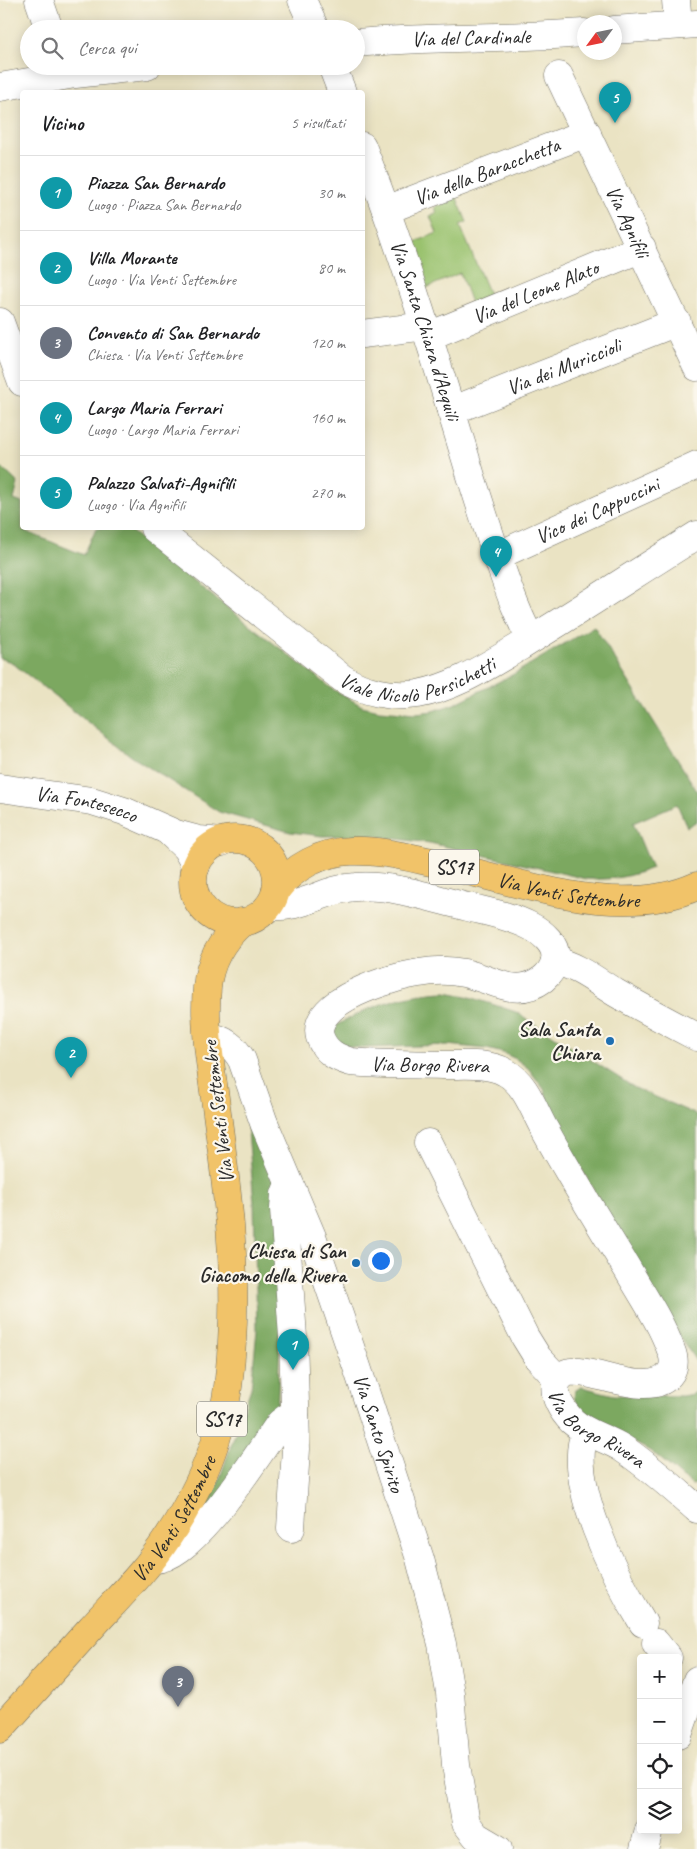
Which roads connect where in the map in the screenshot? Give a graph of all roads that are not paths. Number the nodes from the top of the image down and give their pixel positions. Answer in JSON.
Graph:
{"nodes":[{"id":1,"x":39,"y":0,"type":"edge"},
{"id":2,"x":302,"y":0,"type":"edge"},
{"id":3,"x":684,"y":17,"type":"edge"},
{"id":4,"x":46,"y":20,"type":"edge"},
{"id":5,"x":311,"y":20,"type":"edge"},
{"id":6,"x":622,"y":29,"type":"edge"},
{"id":7,"x":577,"y":33,"type":"edge"},
{"id":8,"x":365,"y":42,"type":"edge"},
{"id":9,"x":87,"y":75,"type":"edge"},
{"id":10,"x":335,"y":75,"type":"edge"},
{"id":11,"x":559,"y":76,"type":"dead end"},
{"id":12,"x":67,"y":78,"type":"edge"},
{"id":13,"x":0,"y":87,"type":"edge"},
{"id":14,"x":341,"y":90,"type":"edge"},
{"id":15,"x":587,"y":133,"type":"junction"},
{"id":16,"x":365,"y":157,"type":"edge"},
{"id":17,"x":377,"y":201,"type":"edge"},
{"id":18,"x":642,"y":248,"type":"junction"},
{"id":19,"x":0,"y":322,"type":"edge"},
{"id":20,"x":677,"y":322,"type":"junction"},
{"id":21,"x":427,"y":331,"type":"junction"},
{"id":22,"x":365,"y":334,"type":"edge"},
{"id":23,"x":697,"y":367,"type":"edge"},
{"id":24,"x":20,"y":376,"type":"edge"},
{"id":25,"x":451,"y":411,"type":"junction"},
{"id":26,"x":697,"y":465,"type":"edge"},
{"id":27,"x":157,"y":530,"type":"edge"},
{"id":28,"x":697,"y":534,"type":"edge"},
{"id":29,"x":497,"y":556,"type":"junction"},
{"id":30,"x":531,"y":640,"type":"junction"},
{"id":31,"x":0,"y":788,"type":"edge"},
{"id":32,"x":168,"y":831,"type":"junction"},
{"id":33,"x":222,"y":842,"type":"junction"},
{"id":34,"x":264,"y":852,"type":"junction"},
{"id":35,"x":322,"y":857,"type":"junction"},
{"id":36,"x":196,"y":866,"type":"junction"},
{"id":37,"x":697,"y":886,"type":"edge"},
{"id":38,"x":272,"y":898,"type":"junction"},
{"id":39,"x":205,"y":911,"type":"junction"},
{"id":40,"x":242,"y":922,"type":"junction"},
{"id":41,"x":213,"y":960,"type":"junction"},
{"id":42,"x":555,"y":961,"type":"junction"},
{"id":43,"x":208,"y":1036,"type":"junction"},
{"id":44,"x":697,"y":1037,"type":"edge"},
{"id":45,"x":428,"y":1143,"type":"dead end"},
{"id":46,"x":289,"y":1184,"type":"junction"},
{"id":47,"x":558,"y":1379,"type":"junction"},
{"id":48,"x":296,"y":1416,"type":"junction"},
{"id":49,"x":586,"y":1431,"type":"junction"},
{"id":50,"x":697,"y":1509,"type":"edge"},
{"id":51,"x":291,"y":1528,"type":"dead end"},
{"id":52,"x":152,"y":1559,"type":"junction"},
{"id":53,"x":655,"y":1641,"type":"edge"},
{"id":54,"x":682,"y":1672,"type":"edge"},
{"id":55,"x":697,"y":1675,"type":"edge"},
{"id":56,"x":697,"y":1680,"type":"edge"},
{"id":57,"x":682,"y":1723,"type":"edge"},
{"id":58,"x":0,"y":1729,"type":"edge"},
{"id":59,"x":648,"y":1834,"type":"edge"},
{"id":60,"x":498,"y":1849,"type":"edge"},
{"id":61,"x":644,"y":1849,"type":"edge"}],
"edges":[{"from":1,"to":4,"type":"street"},
{"from":2,"to":5,"type":"street"},
{"from":3,"to":6,"type":"street"},
{"from":7,"to":8,"type":"street","name":"Via del Cardinale"},
{"from":9,"to":12,"type":"street"},
{"from":10,"to":14,"type":"street"},
{"from":11,"to":15,"type":"street","name":"Via Agnifili"},
{"from":12,"to":13,"type":"street"},
{"from":15,"to":17,"type":"street","name":"Via della Baracchetta"},
{"from":15,"to":18,"type":"street","name":"Via Agnifili"},
{"from":16,"to":17,"type":"street","name":"Via Santa Chiara d'Acquili"},
{"from":17,"to":21,"type":"street","name":"Via Santa Chiara d'Acquili"},
{"from":18,"to":20,"type":"street","name":"Via Agnifili"},
{"from":18,"to":21,"type":"street","name":"Via del Leone Alato"},
{"from":19,"to":24,"type":"street"},
{"from":20,"to":23,"type":"street","name":"Via Agnifili"},
{"from":20,"to":25,"type":"street","name":"Via dei Muriccioli"},
{"from":21,"to":22,"type":"street","name":"Via del Leone Alato"},
{"from":21,"to":25,"type":"street","name":"Via Santa Chiara d'Acquili"},
{"from":25,"to":29,"type":"street","name":"Via Santa Chiara d'Acquili"},
{"from":26,"to":29,"type":"street","name":"Vico dei Cappuccini"},
{"from":27,"to":30,"type":"street","name":"Viale Nicolò Persichetti"},
{"from":28,"to":30,"type":"street","name":"Viale Nicolò Persichetti"},
{"from":29,"to":30,"type":"street","name":"Via Santa Chiara d'Acquili"},
{"from":31,"to":32,"type":"street","name":"Via Fontesecco"},
{"from":32,"to":33,"type":"street","name":"Via Fontesecco"},
{"from":32,"to":36,"type":"street","name":"Via Fontesecco"},
{"from":33,"to":34,"type":"main road"},
{"from":33,"to":36,"type":"main road"},
{"from":34,"to":35,"type":"main road","name":"Via Venti Settembre","number":"SS17"},
{"from":34,"to":38,"type":"main road"},
{"from":35,"to":37,"type":"main road","name":"Via Venti Settembre","number":"SS17"},
{"from":35,"to":38,"type":"main road","name":"Via Venti Settembre","number":"SS17"},
{"from":36,"to":39,"type":"main road"},
{"from":38,"to":40,"type":"main road"},
{"from":38,"to":42,"type":"street"},
{"from":39,"to":40,"type":"main road"},
{"from":39,"to":41,"type":"main road","name":"Via Venti Settembre","number":"SS17"},
{"from":40,"to":41,"type":"main road","name":"Via Venti Settembre","number":"SS17"},
{"from":41,"to":43,"type":"main road","name":"Via Venti Settembre","number":"SS17"},
{"from":42,"to":44,"type":"street"},
{"from":42,"to":47,"type":"street","name":"Via Borgo Rivera"},
{"from":43,"to":46,"type":"street","name":"Via Santo Spirito"},
{"from":43,"to":52,"type":"main road","name":"Via Venti Settembre","number":"SS17"},
{"from":45,"to":47,"type":"street"},
{"from":46,"to":48,"type":"street"},
{"from":46,"to":60,"type":"street","name":"Via Santo Spirito"},
{"from":47,"to":49,"type":"street","name":"Via Borgo Rivera"},
{"from":48,"to":51,"type":"street"},
{"from":48,"to":52,"type":"street"},
{"from":49,"to":50,"type":"street","name":"Via Borgo Rivera"},
{"from":49,"to":53,"type":"street"},
{"from":52,"to":58,"type":"main road","name":"Via Venti Settembre","number":"SS17"},
{"from":54,"to":55,"type":"street"},
{"from":56,"to":57,"type":"street"},
{"from":59,"to":61,"type":"street"}]}
